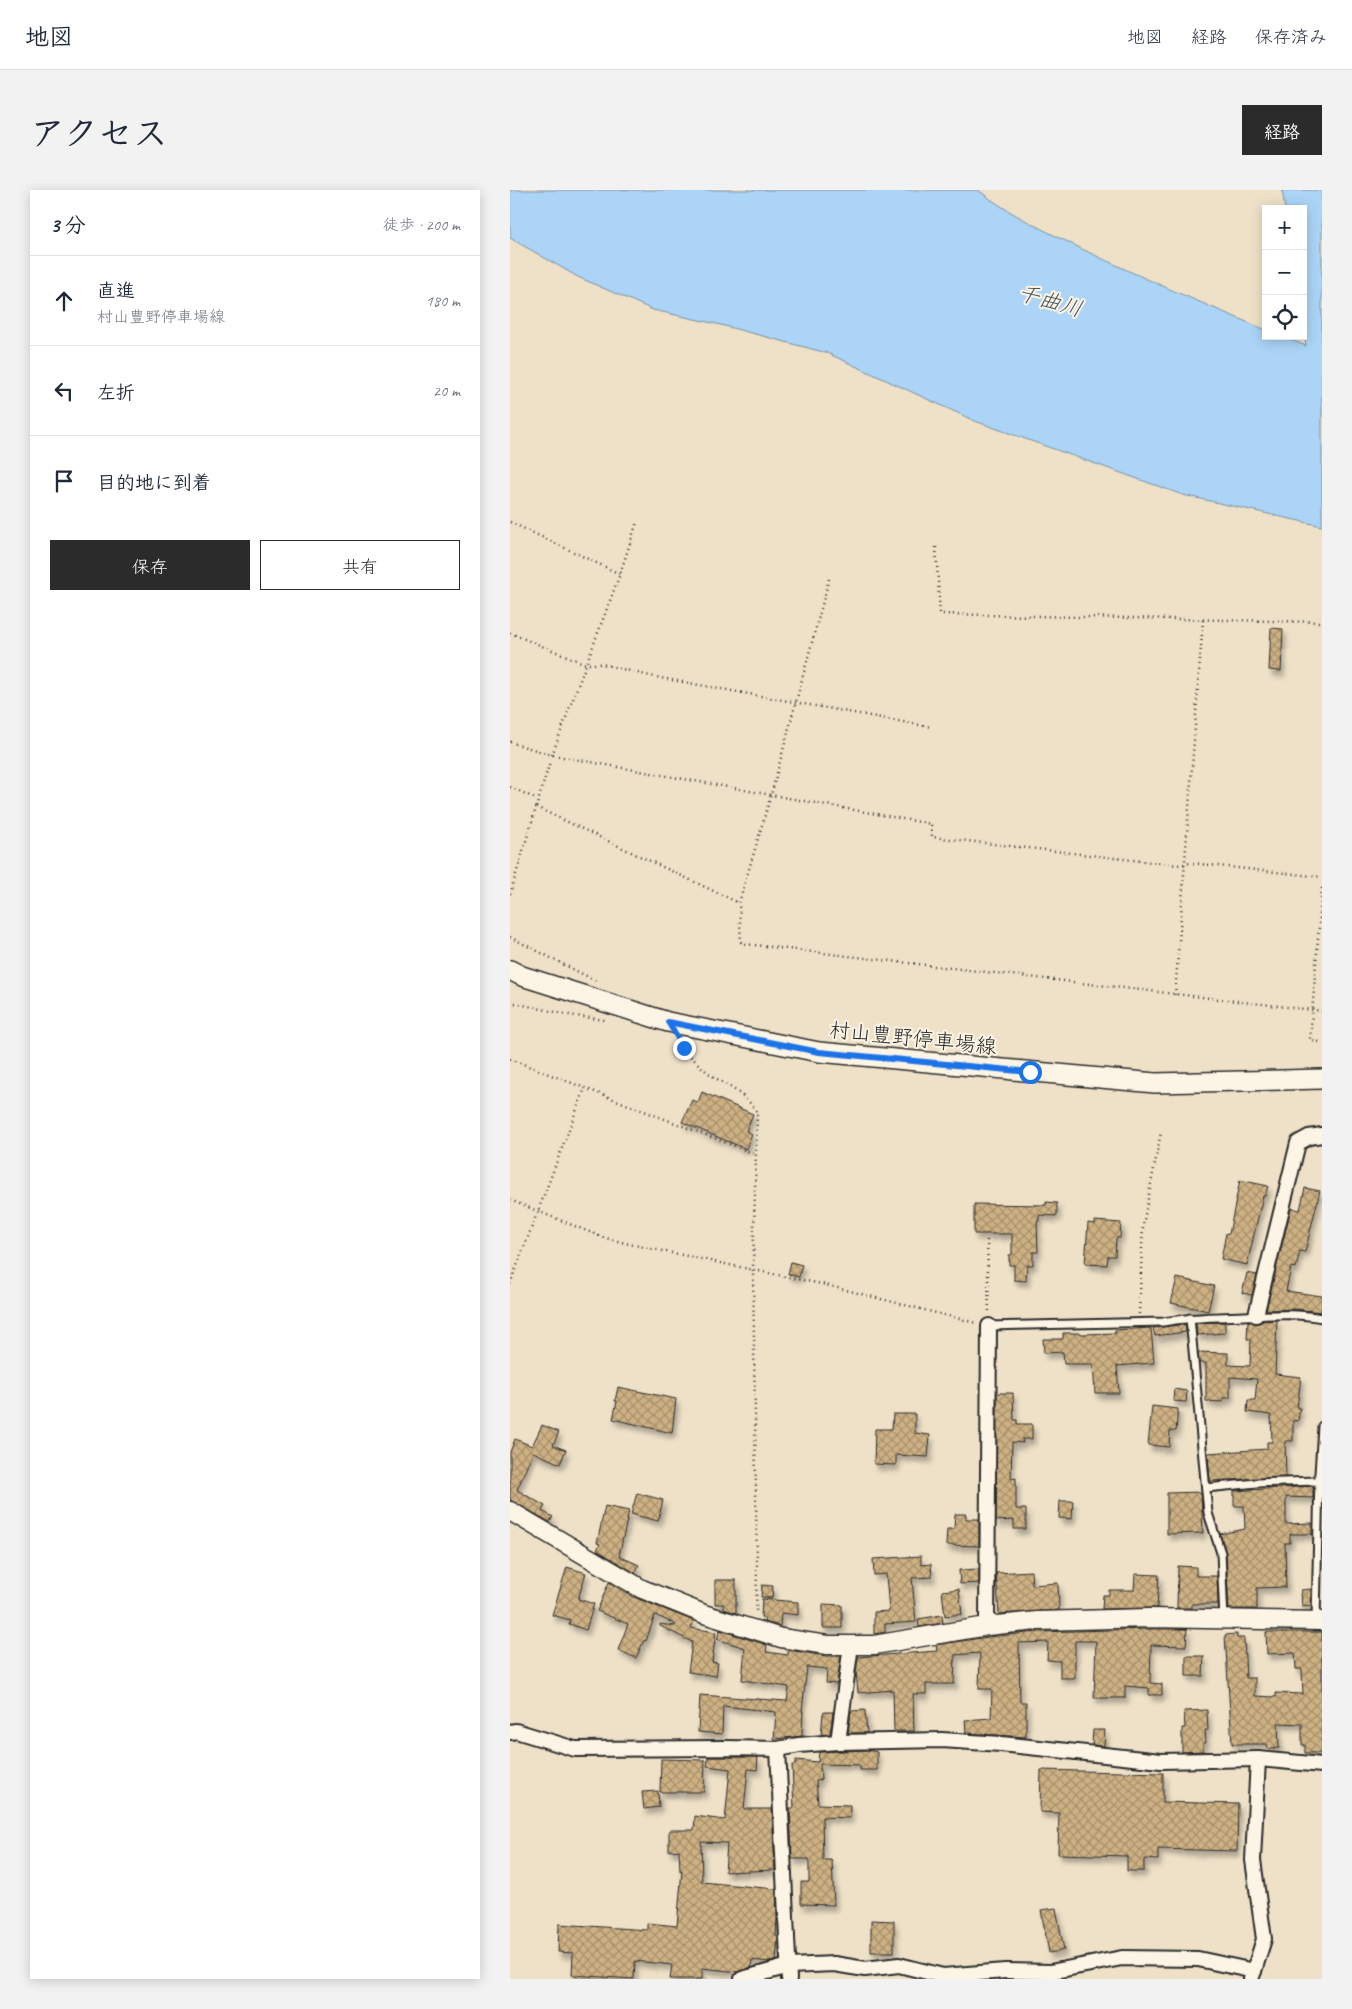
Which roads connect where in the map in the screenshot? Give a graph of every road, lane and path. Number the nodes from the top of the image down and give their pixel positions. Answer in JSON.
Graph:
{"nodes":[{"id":1,"x":510,"y":522,"type":"edge"},
{"id":2,"x":637,"y":522,"type":"dead end"},
{"id":3,"x":936,"y":547,"type":"dead end"},
{"id":4,"x":620,"y":574,"type":"junction"},
{"id":5,"x":829,"y":579,"type":"dead end"},
{"id":6,"x":1203,"y":620,"type":"junction"},
{"id":7,"x":1322,"y":622,"type":"edge"},
{"id":8,"x":510,"y":633,"type":"edge"},
{"id":9,"x":586,"y":664,"type":"junction"},
{"id":10,"x":796,"y":702,"type":"junction"},
{"id":11,"x":931,"y":727,"type":"dead end"},
{"id":12,"x":510,"y":742,"type":"edge"},
{"id":13,"x":552,"y":755,"type":"junction"},
{"id":14,"x":510,"y":787,"type":"edge"},
{"id":15,"x":771,"y":795,"type":"junction"},
{"id":16,"x":537,"y":799,"type":"junction"},
{"id":17,"x":536,"y":807,"type":"junction"},
{"id":18,"x":1184,"y":864,"type":"junction"},
{"id":19,"x":1322,"y":877,"type":"edge"},
{"id":20,"x":1322,"y":888,"type":"edge"},
{"id":21,"x":510,"y":894,"type":"edge"},
{"id":22,"x":739,"y":903,"type":"junction"},
{"id":23,"x":510,"y":937,"type":"edge"},
{"id":24,"x":510,"y":970,"type":"edge"},
{"id":25,"x":602,"y":984,"type":"dead end"},
{"id":26,"x":1174,"y":995,"type":"junction"},
{"id":27,"x":510,"y":1002,"type":"edge"},
{"id":28,"x":1312,"y":1010,"type":"junction"},
{"id":29,"x":1322,"y":1011,"type":"edge"},
{"id":30,"x":606,"y":1020,"type":"dead end"},
{"id":31,"x":668,"y":1022,"type":"junction"},
{"id":32,"x":1322,"y":1043,"type":"edge"},
{"id":33,"x":510,"y":1059,"type":"edge"},
{"id":34,"x":1322,"y":1079,"type":"edge"},
{"id":35,"x":585,"y":1088,"type":"junction"},
{"id":36,"x":1161,"y":1132,"type":"dead end"},
{"id":37,"x":1322,"y":1135,"type":"edge"},
{"id":38,"x":755,"y":1154,"type":"junction"},
{"id":39,"x":510,"y":1200,"type":"edge"},
{"id":40,"x":538,"y":1212,"type":"junction"},
{"id":41,"x":987,"y":1240,"type":"dead end"},
{"id":42,"x":752,"y":1269,"type":"junction"},
{"id":43,"x":510,"y":1284,"type":"edge"},
{"id":44,"x":1256,"y":1315,"type":"junction"},
{"id":45,"x":1190,"y":1318,"type":"junction"},
{"id":46,"x":1322,"y":1318,"type":"edge"},
{"id":47,"x":1139,"y":1322,"type":"junction"},
{"id":48,"x":989,"y":1326,"type":"junction"},
{"id":49,"x":1322,"y":1426,"type":"edge"},
{"id":50,"x":1318,"y":1481,"type":"junction"},
{"id":51,"x":1206,"y":1488,"type":"junction"},
{"id":52,"x":510,"y":1511,"type":"edge"},
{"id":53,"x":1224,"y":1620,"type":"junction"},
{"id":54,"x":1319,"y":1621,"type":"edge"},
{"id":55,"x":987,"y":1626,"type":"junction"},
{"id":56,"x":756,"y":1630,"type":"junction"},
{"id":57,"x":851,"y":1645,"type":"junction"},
{"id":58,"x":510,"y":1732,"type":"edge"},
{"id":59,"x":838,"y":1742,"type":"junction"},
{"id":60,"x":778,"y":1749,"type":"junction"},
{"id":61,"x":1258,"y":1759,"type":"junction"},
{"id":62,"x":1322,"y":1765,"type":"edge"},
{"id":63,"x":789,"y":1973,"type":"edge"},
{"id":64,"x":1047,"y":1975,"type":"edge"},
{"id":65,"x":1252,"y":1975,"type":"edge"},
{"id":66,"x":742,"y":1979,"type":"edge"}],
"edges":[{"from":1,"to":4,"type":"path"},
{"from":2,"to":4,"type":"path"},
{"from":3,"to":6,"type":"path"},
{"from":4,"to":9,"type":"path"},
{"from":5,"to":10,"type":"path"},
{"from":6,"to":7,"type":"path"},
{"from":6,"to":18,"type":"path"},
{"from":8,"to":9,"type":"path"},
{"from":9,"to":10,"type":"path"},
{"from":9,"to":13,"type":"path"},
{"from":10,"to":11,"type":"path"},
{"from":10,"to":15,"type":"path"},
{"from":12,"to":13,"type":"path"},
{"from":13,"to":15,"type":"path"},
{"from":13,"to":16,"type":"path"},
{"from":14,"to":16,"type":"path"},
{"from":15,"to":18,"type":"path"},
{"from":15,"to":22,"type":"path"},
{"from":16,"to":17,"type":"path"},
{"from":17,"to":21,"type":"path"},
{"from":17,"to":22,"type":"path"},
{"from":18,"to":19,"type":"path"},
{"from":18,"to":26,"type":"path"},
{"from":20,"to":28,"type":"path"},
{"from":22,"to":26,"type":"path"},
{"from":23,"to":25,"type":"path"},
{"from":24,"to":31,"type":"main road","name":"村山豊野停車場線"},
{"from":26,"to":28,"type":"path"},
{"from":27,"to":30,"type":"path"},
{"from":28,"to":29,"type":"path"},
{"from":28,"to":32,"type":"path"},
{"from":31,"to":34,"type":"main road","name":"村山豊野停車場線"},
{"from":31,"to":38,"type":"path"},
{"from":33,"to":35,"type":"path"},
{"from":35,"to":38,"type":"path"},
{"from":35,"to":40,"type":"path"},
{"from":36,"to":47,"type":"path"},
{"from":37,"to":44,"type":"street"},
{"from":38,"to":42,"type":"path"},
{"from":39,"to":40,"type":"path"},
{"from":40,"to":42,"type":"path"},
{"from":40,"to":43,"type":"path"},
{"from":41,"to":48,"type":"path"},
{"from":42,"to":48,"type":"path"},
{"from":42,"to":56,"type":"path"},
{"from":44,"to":45,"type":"lane"},
{"from":44,"to":46,"type":"lane"},
{"from":45,"to":47,"type":"lane"},
{"from":45,"to":51,"type":"lane"},
{"from":47,"to":48,"type":"lane"},
{"from":48,"to":55,"type":"street"},
{"from":49,"to":50,"type":"lane"},
{"from":50,"to":51,"type":"lane"},
{"from":50,"to":54,"type":"lane"},
{"from":51,"to":53,"type":"lane"},
{"from":52,"to":56,"type":"street"},
{"from":53,"to":54,"type":"street"},
{"from":53,"to":55,"type":"street"},
{"from":55,"to":57,"type":"street"},
{"from":56,"to":57,"type":"street"},
{"from":57,"to":59,"type":"street"},
{"from":58,"to":60,"type":"street"},
{"from":59,"to":60,"type":"street"},
{"from":59,"to":61,"type":"street"},
{"from":60,"to":63,"type":"street"},
{"from":61,"to":62,"type":"street"},
{"from":61,"to":65,"type":"street"},
{"from":63,"to":64,"type":"street"},
{"from":63,"to":66,"type":"street"},
{"from":64,"to":65,"type":"street"}]}
